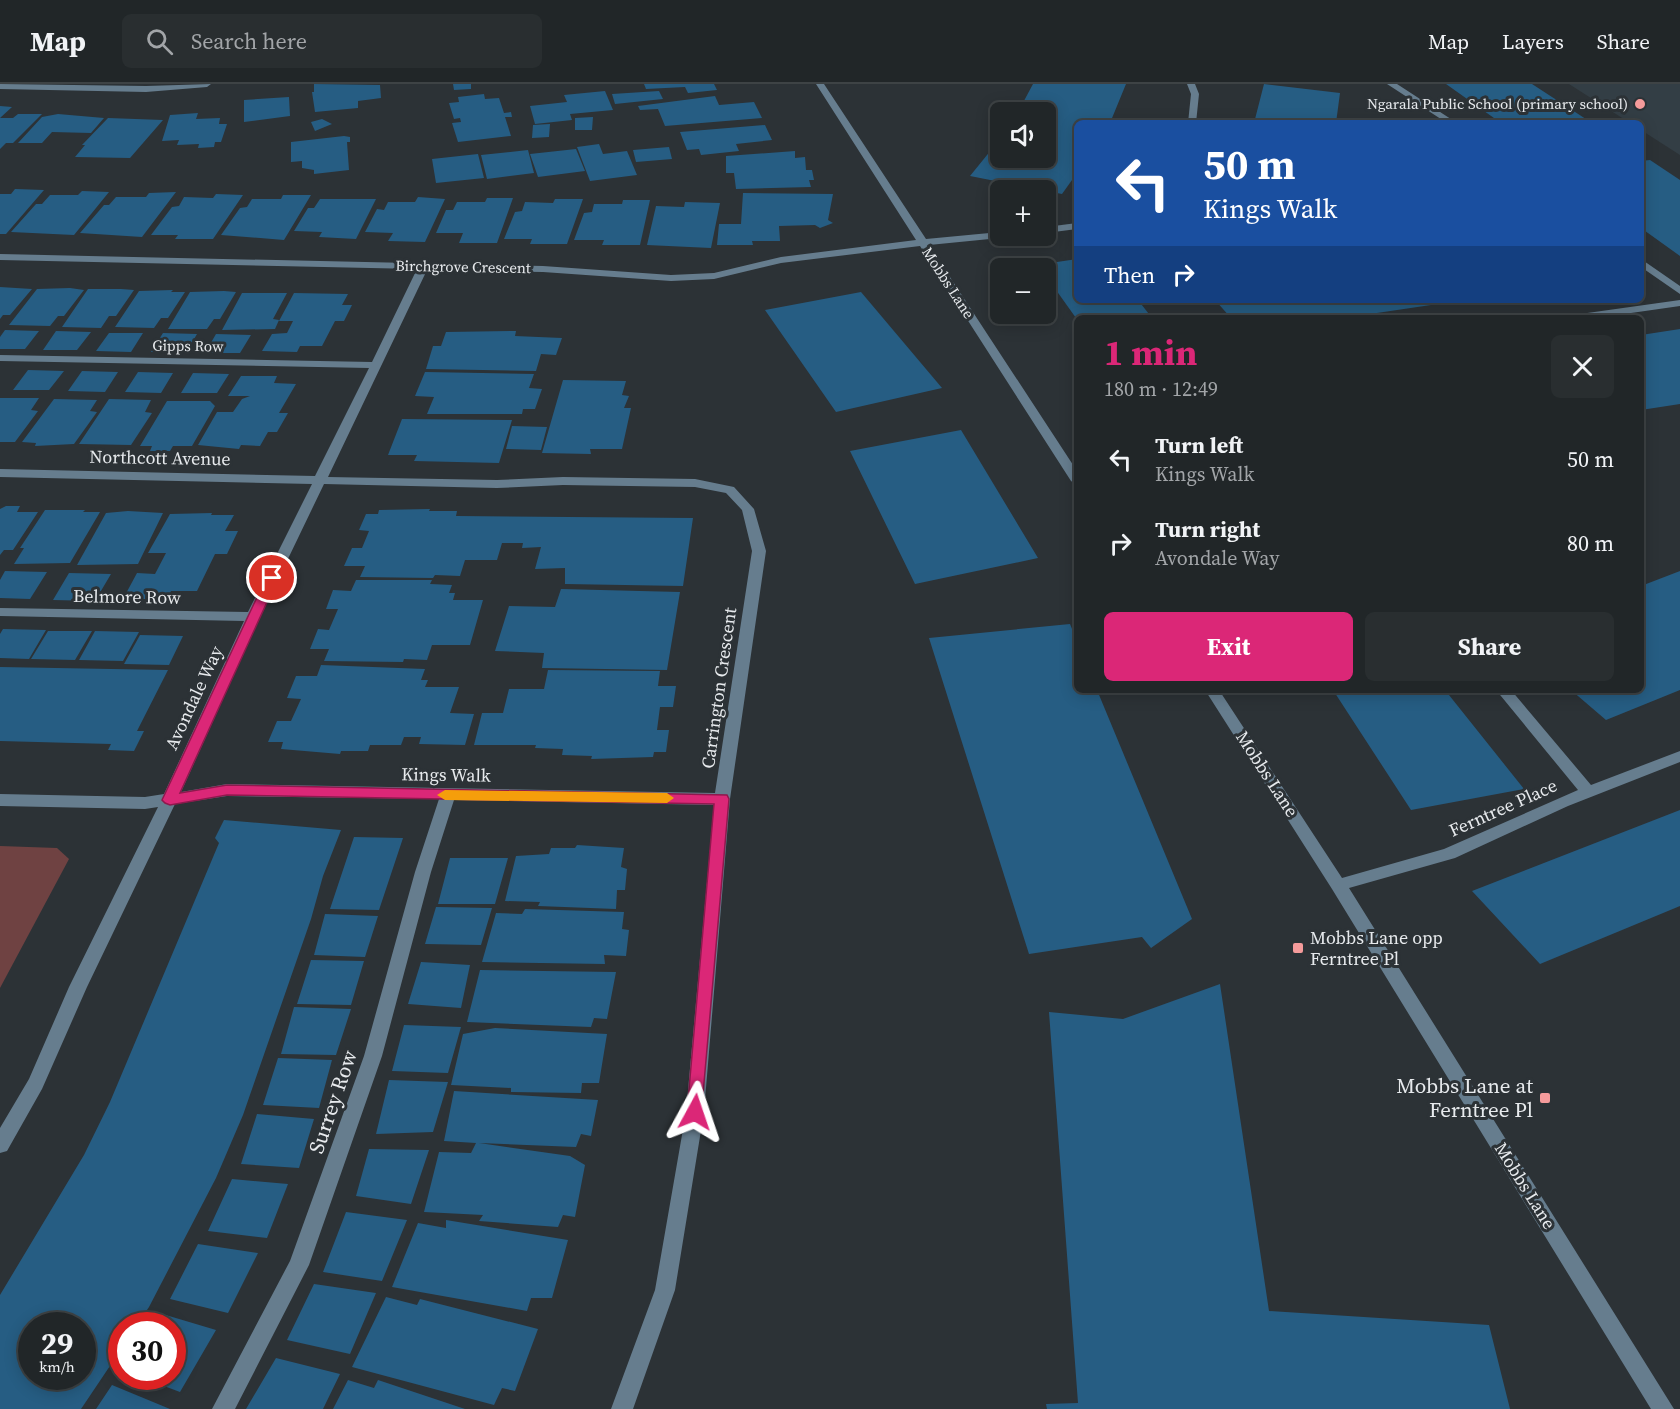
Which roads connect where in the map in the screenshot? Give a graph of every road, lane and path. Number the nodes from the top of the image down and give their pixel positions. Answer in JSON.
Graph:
{"nodes":[{"id":1,"x":207,"y":84,"type":"edge"},
{"id":2,"x":820,"y":84,"type":"edge"},
{"id":3,"x":1191,"y":84,"type":"edge"},
{"id":4,"x":1391,"y":84,"type":"edge"},
{"id":5,"x":0,"y":86,"type":"edge"},
{"id":6,"x":1192,"y":120,"type":"edge"},
{"id":7,"x":1448,"y":120,"type":"edge"},
{"id":8,"x":1074,"y":226,"type":"edge"},
{"id":9,"x":1056,"y":229,"type":"edge"},
{"id":10,"x":990,"y":236,"type":"edge"},
{"id":11,"x":922,"y":242,"type":"junction"},
{"id":12,"x":0,"y":257,"type":"edge"},
{"id":13,"x":1644,"y":264,"type":"edge"},
{"id":14,"x":424,"y":266,"type":"junction"},
{"id":15,"x":1680,"y":291,"type":"edge"},
{"id":16,"x":1680,"y":303,"type":"edge"},
{"id":17,"x":1594,"y":315,"type":"edge"},
{"id":18,"x":0,"y":358,"type":"edge"},
{"id":19,"x":375,"y":365,"type":"junction"},
{"id":20,"x":0,"y":473,"type":"edge"},
{"id":21,"x":1074,"y":476,"type":"edge"},
{"id":22,"x":320,"y":480,"type":"junction"},
{"id":23,"x":0,"y":612,"type":"edge"},
{"id":24,"x":253,"y":617,"type":"junction"},
{"id":25,"x":1214,"y":693,"type":"edge"},
{"id":26,"x":1506,"y":693,"type":"edge"},
{"id":27,"x":1680,"y":756,"type":"edge"},
{"id":28,"x":1588,"y":792,"type":"junction"},
{"id":29,"x":448,"y":795,"type":"junction"},
{"id":30,"x":722,"y":799,"type":"junction"},
{"id":31,"x":0,"y":800,"type":"edge"},
{"id":32,"x":170,"y":800,"type":"junction"},
{"id":33,"x":1338,"y":885,"type":"junction"},
{"id":34,"x":0,"y":1145,"type":"edge"},
{"id":35,"x":223,"y":1409,"type":"edge"},
{"id":36,"x":622,"y":1409,"type":"edge"},
{"id":37,"x":1663,"y":1409,"type":"edge"}],
"edges":[{"from":1,"to":5,"type":"street"},
{"from":2,"to":11,"type":"street","name":"Mobbs Lane"},
{"from":3,"to":6,"type":"street"},
{"from":4,"to":7,"type":"street"},
{"from":8,"to":9,"type":"street"},
{"from":10,"to":11,"type":"street","name":"Birchgrove Crescent"},
{"from":11,"to":14,"type":"street","name":"Birchgrove Crescent"},
{"from":11,"to":21,"type":"street","name":"Mobbs Lane"},
{"from":12,"to":14,"type":"street","name":"Birchgrove Crescent"},
{"from":13,"to":15,"type":"street"},
{"from":14,"to":19,"type":"street","name":"Avondale Way"},
{"from":16,"to":17,"type":"street"},
{"from":18,"to":19,"type":"street","name":"Gipps Row"},
{"from":19,"to":22,"type":"street","name":"Avondale Way"},
{"from":20,"to":22,"type":"street","name":"Northcott Avenue"},
{"from":22,"to":24,"type":"street","name":"Avondale Way"},
{"from":22,"to":30,"type":"street","name":"Carrington Crescent"},
{"from":23,"to":24,"type":"street","name":"Belmore Row"},
{"from":24,"to":32,"type":"street","name":"Avondale Way"},
{"from":25,"to":33,"type":"street","name":"Mobbs Lane"},
{"from":26,"to":28,"type":"street"},
{"from":27,"to":28,"type":"street","name":"Ferntree Place"},
{"from":28,"to":33,"type":"street","name":"Ferntree Place"},
{"from":29,"to":30,"type":"street","name":"Kings Walk"},
{"from":29,"to":32,"type":"street","name":"Kings Walk"},
{"from":29,"to":35,"type":"street","name":"Surrey Row"},
{"from":30,"to":36,"type":"street","name":"Carrington Crescent"},
{"from":31,"to":32,"type":"street"},
{"from":32,"to":34,"type":"street","name":"Avondale Way"},
{"from":33,"to":37,"type":"street","name":"Mobbs Lane"}]}
